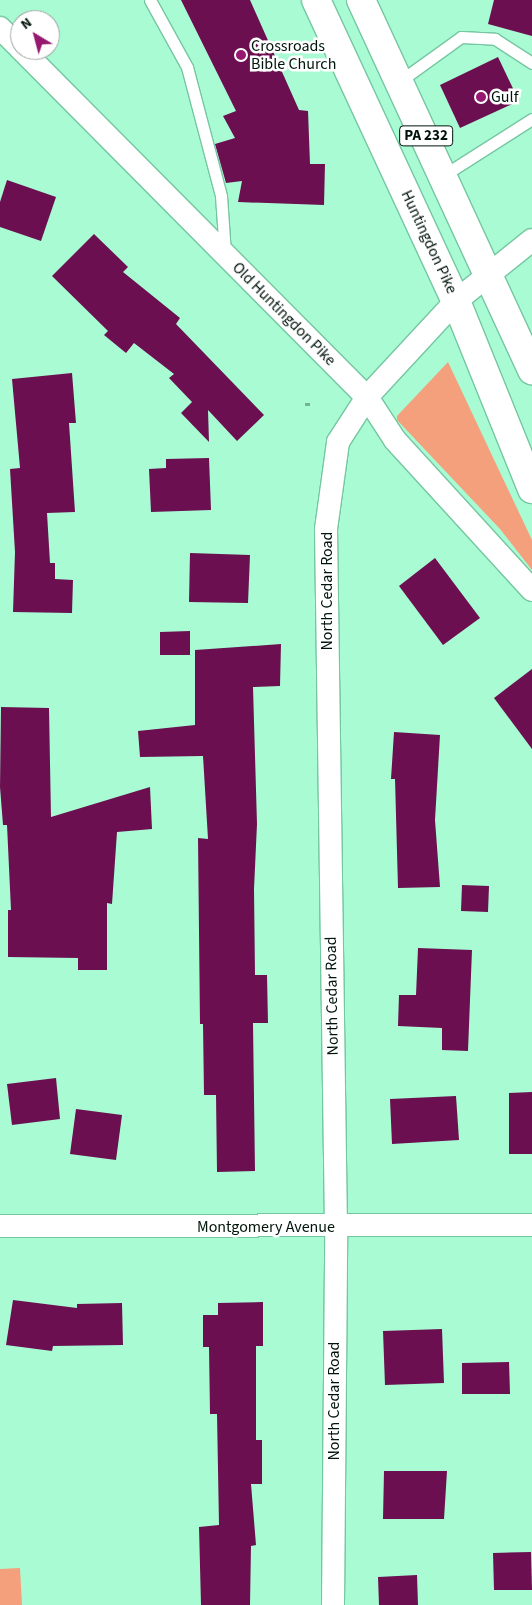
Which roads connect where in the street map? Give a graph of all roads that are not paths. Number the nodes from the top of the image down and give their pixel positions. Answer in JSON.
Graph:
{"nodes":[{"id":1,"x":150,"y":0,"type":"edge"},
{"id":2,"x":316,"y":0,"type":"edge"},
{"id":3,"x":362,"y":0,"type":"edge"},
{"id":4,"x":0,"y":28,"type":"edge"},
{"id":5,"x":10,"y":38,"type":"edge"},
{"id":6,"x":32,"y":60,"type":"edge"},
{"id":7,"x":532,"y":63,"type":"edge"},
{"id":8,"x":400,"y":81,"type":"junction"},
{"id":9,"x":532,"y":119,"type":"edge"},
{"id":10,"x":444,"y":175,"type":"junction"},
{"id":11,"x":532,"y":240,"type":"edge"},
{"id":12,"x":225,"y":254,"type":"junction"},
{"id":13,"x":489,"y":272,"type":"junction"},
{"id":14,"x":456,"y":301,"type":"junction"},
{"id":15,"x":532,"y":370,"type":"edge"},
{"id":16,"x":367,"y":397,"type":"junction"},
{"id":17,"x":532,"y":489,"type":"edge"},
{"id":18,"x":532,"y":590,"type":"edge"},
{"id":19,"x":532,"y":1225,"type":"edge"},
{"id":20,"x":0,"y":1226,"type":"edge"},
{"id":21,"x":336,"y":1228,"type":"junction"},
{"id":22,"x":333,"y":1605,"type":"edge"}],
"edges":[{"from":1,"to":12,"type":"lane"},
{"from":2,"to":14,"type":"main road","name":"Huntingdon Pike","number":"PA 232"},
{"from":3,"to":8,"type":"main road","number":"PA 232"},
{"from":4,"to":5,"type":"street","name":"Old Huntingdon Pike"},
{"from":6,"to":12,"type":"street","name":"Old Huntingdon Pike"},
{"from":7,"to":8,"type":"lane"},
{"from":8,"to":10,"type":"main road","number":"PA 232"},
{"from":9,"to":10,"type":"lane"},
{"from":10,"to":13,"type":"main road","number":"PA 232"},
{"from":11,"to":13,"type":"street","name":"North Cedar Road"},
{"from":12,"to":16,"type":"street","name":"Old Huntingdon Pike"},
{"from":13,"to":14,"type":"street","name":"North Cedar Road"},
{"from":13,"to":15,"type":"main road","number":"PA 232"},
{"from":14,"to":16,"type":"street","name":"North Cedar Road"},
{"from":14,"to":17,"type":"main road","name":"Huntingdon Pike","number":"PA 232"},
{"from":16,"to":18,"type":"street","name":"Old Huntingdon Pike"},
{"from":16,"to":21,"type":"street","name":"North Cedar Road"},
{"from":19,"to":21,"type":"street","name":"Montgomery Avenue"},
{"from":20,"to":21,"type":"street","name":"Montgomery Avenue"},
{"from":21,"to":22,"type":"street","name":"North Cedar Road"}]}
